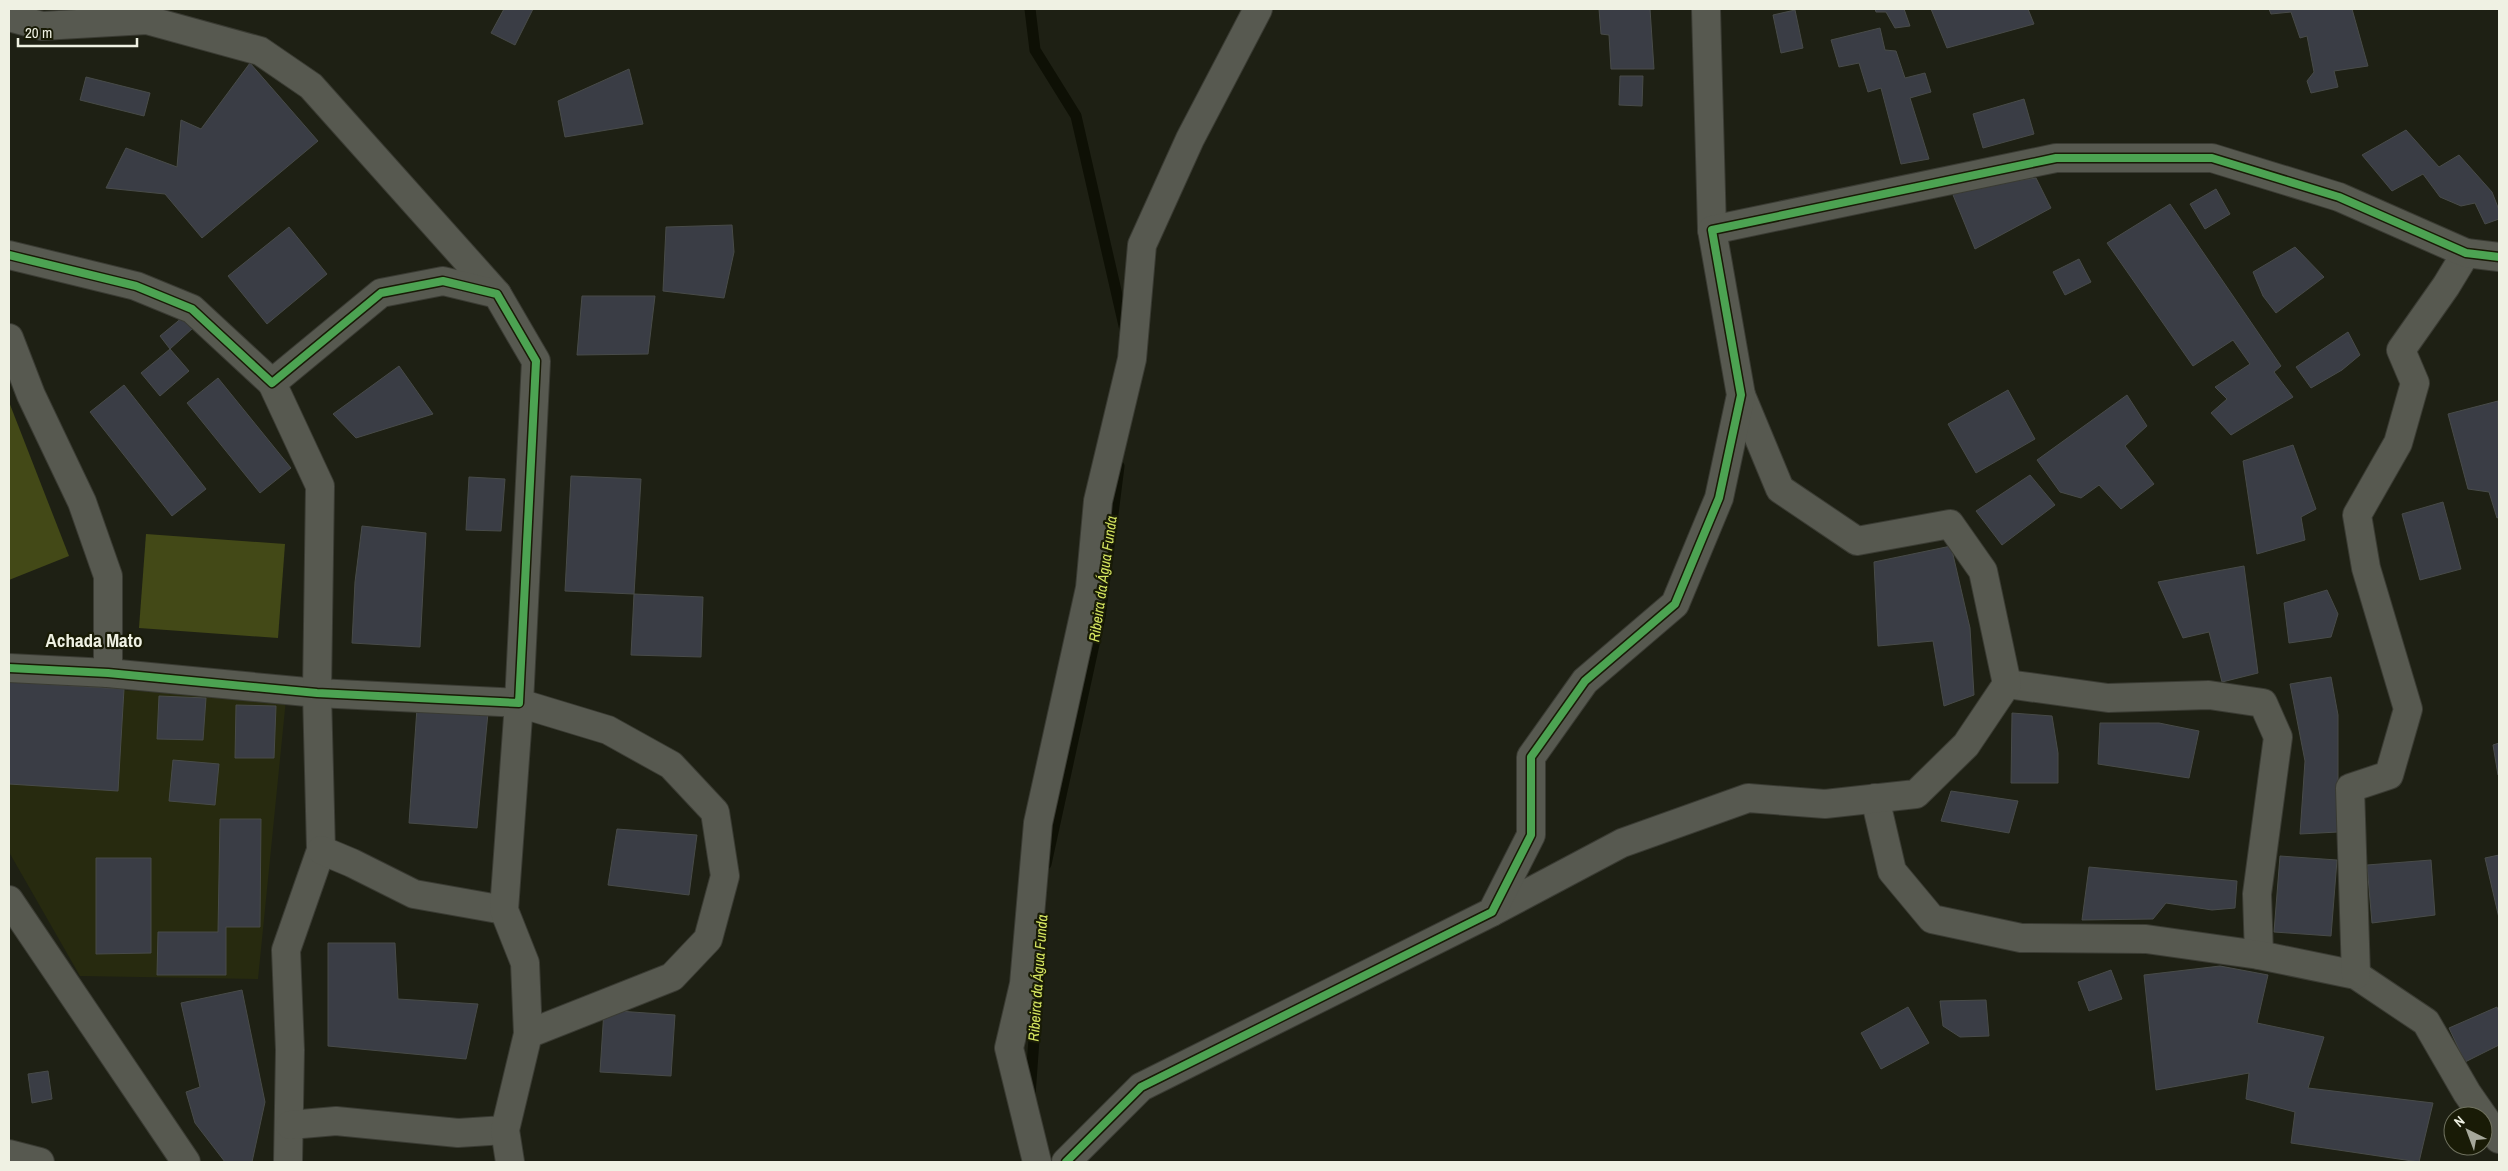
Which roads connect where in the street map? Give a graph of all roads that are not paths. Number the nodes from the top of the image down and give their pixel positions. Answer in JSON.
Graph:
{"nodes":[{"id":1,"x":1258,"y":9,"type":"edge"},
{"id":2,"x":1706,"y":9,"type":"edge"},
{"id":3,"x":9,"y":17,"type":"edge"},
{"id":4,"x":1712,"y":230,"type":"junction"},
{"id":5,"x":2466,"y":253,"type":"junction"},
{"id":6,"x":9,"y":255,"type":"edge"},
{"id":7,"x":2499,"y":258,"type":"edge"},
{"id":8,"x":496,"y":294,"type":"junction"},
{"id":9,"x":9,"y":338,"type":"edge"},
{"id":10,"x":272,"y":383,"type":"junction"},
{"id":11,"x":1740,"y":395,"type":"junction"},
{"id":12,"x":9,"y":668,"type":"edge"},
{"id":13,"x":108,"y":673,"type":"junction"},
{"id":14,"x":2007,"y":684,"type":"junction"},
{"id":15,"x":317,"y":693,"type":"junction"},
{"id":16,"x":519,"y":703,"type":"junction"},
{"id":17,"x":1875,"y":798,"type":"junction"},
{"id":18,"x":321,"y":850,"type":"junction"},
{"id":19,"x":9,"y":900,"type":"edge"},
{"id":20,"x":504,"y":910,"type":"junction"},
{"id":21,"x":1492,"y":912,"type":"junction"},
{"id":22,"x":2259,"y":954,"type":"junction"},
{"id":23,"x":2356,"y":975,"type":"junction"},
{"id":24,"x":528,"y":1034,"type":"junction"},
{"id":25,"x":290,"y":1125,"type":"junction"},
{"id":26,"x":505,"y":1130,"type":"junction"},
{"id":27,"x":2499,"y":1139,"type":"edge"},
{"id":28,"x":9,"y":1154,"type":"edge"},
{"id":29,"x":40,"y":1162,"type":"edge"},
{"id":30,"x":186,"y":1162,"type":"edge"},
{"id":31,"x":288,"y":1162,"type":"edge"},
{"id":32,"x":510,"y":1162,"type":"edge"},
{"id":33,"x":1036,"y":1162,"type":"edge"},
{"id":34,"x":1066,"y":1162,"type":"edge"}],
"edges":[{"from":1,"to":33,"type":"street"},
{"from":2,"to":4,"type":"street"},
{"from":3,"to":8,"type":"street"},
{"from":4,"to":5,"type":"street"},
{"from":4,"to":11,"type":"street"},
{"from":5,"to":7,"type":"street"},
{"from":5,"to":23,"type":"street"},
{"from":6,"to":10,"type":"street"},
{"from":8,"to":10,"type":"street"},
{"from":8,"to":16,"type":"street"},
{"from":9,"to":13,"type":"street"},
{"from":10,"to":15,"type":"street"},
{"from":11,"to":14,"type":"street"},
{"from":11,"to":21,"type":"street"},
{"from":12,"to":13,"type":"street"},
{"from":13,"to":15,"type":"street"},
{"from":14,"to":17,"type":"street"},
{"from":14,"to":22,"type":"street"},
{"from":15,"to":16,"type":"street"},
{"from":15,"to":18,"type":"street"},
{"from":16,"to":20,"type":"street"},
{"from":16,"to":24,"type":"street"},
{"from":17,"to":21,"type":"street"},
{"from":17,"to":22,"type":"street"},
{"from":18,"to":20,"type":"street"},
{"from":18,"to":25,"type":"street"},
{"from":19,"to":30,"type":"street"},
{"from":20,"to":24,"type":"street"},
{"from":21,"to":34,"type":"street"},
{"from":22,"to":23,"type":"street"},
{"from":23,"to":27,"type":"street"},
{"from":24,"to":26,"type":"street"},
{"from":25,"to":26,"type":"street"},
{"from":25,"to":31,"type":"street"},
{"from":26,"to":32,"type":"street"},
{"from":28,"to":29,"type":"street"}]}
